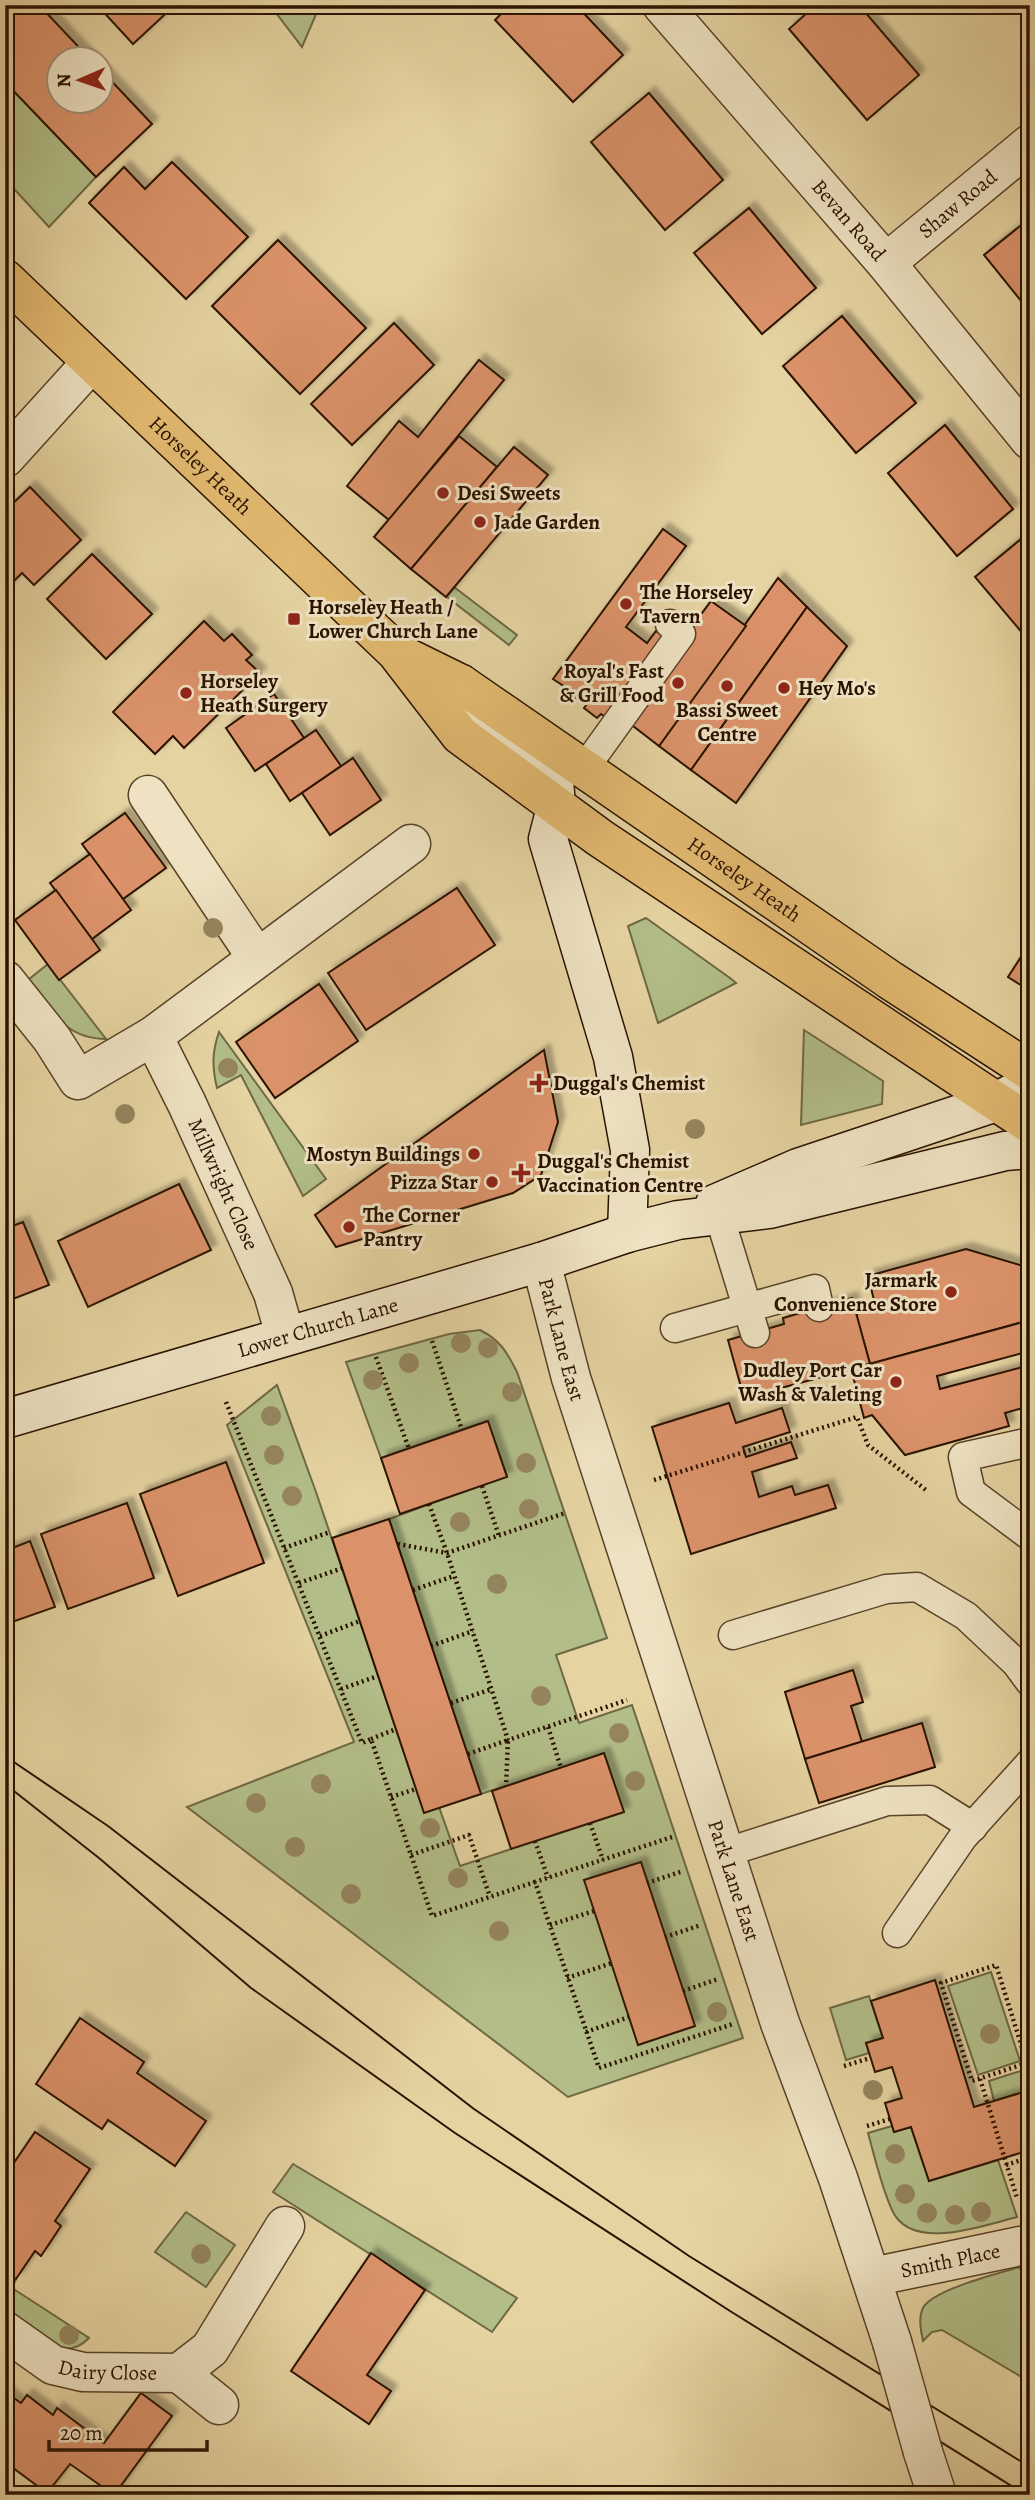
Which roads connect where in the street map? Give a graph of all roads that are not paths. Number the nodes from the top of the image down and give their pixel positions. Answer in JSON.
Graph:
{"nodes":[{"id":1,"x":662,"y":5,"type":"edge"},
{"id":2,"x":1030,"y":144,"type":"edge"},
{"id":3,"x":886,"y":263,"type":"junction"},
{"id":4,"x":5,"y":279,"type":"edge"},
{"id":5,"x":91,"y":363,"type":"junction"},
{"id":6,"x":1030,"y":440,"type":"edge"},
{"id":7,"x":5,"y":458,"type":"edge"},
{"id":8,"x":670,"y":624,"type":"dead end"},
{"id":9,"x":396,"y":652,"type":"junction"},
{"id":10,"x":461,"y":684,"type":"junction"},
{"id":11,"x":584,"y":769,"type":"junction"},
{"id":12,"x":148,"y":796,"type":"dead end"},
{"id":13,"x":556,"y":808,"type":"junction"},
{"id":14,"x":411,"y":844,"type":"dead end"},
{"id":15,"x":257,"y":958,"type":"junction"},
{"id":16,"x":5,"y":980,"type":"edge"},
{"id":17,"x":153,"y":1036,"type":"junction"},
{"id":18,"x":1030,"y":1072,"type":"edge"},
{"id":19,"x":1013,"y":1097,"type":"edge"},
{"id":20,"x":1030,"y":1124,"type":"edge"},
{"id":21,"x":1030,"y":1149,"type":"edge"},
{"id":22,"x":719,"y":1215,"type":"junction"},
{"id":23,"x":678,"y":1220,"type":"junction"},
{"id":24,"x":627,"y":1233,"type":"junction"},
{"id":25,"x":541,"y":1262,"type":"junction"},
{"id":26,"x":819,"y":1307,"type":"dead end"},
{"id":27,"x":751,"y":1320,"type":"junction"},
{"id":28,"x":676,"y":1328,"type":"dead end"},
{"id":29,"x":285,"y":1335,"type":"junction"},
{"id":30,"x":5,"y":1419,"type":"edge"},
{"id":31,"x":1030,"y":1441,"type":"edge"},
{"id":32,"x":1030,"y":1536,"type":"edge"},
{"id":33,"x":733,"y":1634,"type":"dead end"},
{"id":34,"x":1030,"y":1682,"type":"edge"},
{"id":35,"x":1030,"y":1763,"type":"edge"},
{"id":36,"x":973,"y":1827,"type":"junction"},
{"id":37,"x":724,"y":1853,"type":"junction"},
{"id":38,"x":897,"y":1933,"type":"dead end"},
{"id":39,"x":285,"y":2226,"type":"dead end"},
{"id":40,"x":1030,"y":2244,"type":"edge"},
{"id":41,"x":872,"y":2277,"type":"junction"},
{"id":42,"x":5,"y":2331,"type":"edge"},
{"id":43,"x":179,"y":2373,"type":"junction"},
{"id":44,"x":219,"y":2405,"type":"dead end"},
{"id":45,"x":937,"y":2495,"type":"edge"}],
"edges":[{"from":1,"to":3,"type":"street","name":"Bevan Road"},
{"from":2,"to":3,"type":"street","name":"Shaw Road"},
{"from":3,"to":6,"type":"street","name":"Bevan Road"},
{"from":4,"to":5,"type":"highway","name":"Horseley Heath"},
{"from":5,"to":7,"type":"street"},
{"from":5,"to":9,"type":"highway","name":"Horseley Heath"},
{"from":8,"to":11,"type":"lane"},
{"from":9,"to":10,"type":"highway","name":"Horseley Heath"},
{"from":9,"to":13,"type":"highway","name":"Horseley Heath"},
{"from":10,"to":11,"type":"highway","name":"Horseley Heath"},
{"from":10,"to":13,"type":"street"},
{"from":11,"to":18,"type":"highway","name":"Horseley Heath"},
{"from":12,"to":15,"type":"street"},
{"from":13,"to":19,"type":"highway","name":"Horseley Heath"},
{"from":13,"to":24,"type":"street"},
{"from":14,"to":15,"type":"street"},
{"from":15,"to":17,"type":"street"},
{"from":16,"to":17,"type":"street"},
{"from":17,"to":29,"type":"street","name":"Millwright Close"},
{"from":19,"to":20,"type":"highway","name":"Horseley Heath"},
{"from":19,"to":23,"type":"street"},
{"from":21,"to":22,"type":"street"},
{"from":22,"to":23,"type":"street"},
{"from":22,"to":27,"type":"lane"},
{"from":23,"to":24,"type":"street"},
{"from":24,"to":25,"type":"street","name":"Lower Church Lane"},
{"from":25,"to":29,"type":"street","name":"Lower Church Lane"},
{"from":25,"to":37,"type":"street","name":"Park Lane East"},
{"from":26,"to":27,"type":"lane"},
{"from":27,"to":28,"type":"lane"},
{"from":29,"to":30,"type":"street","name":"Lower Church Lane"},
{"from":31,"to":32,"type":"lane"},
{"from":33,"to":34,"type":"lane"},
{"from":35,"to":36,"type":"lane"},
{"from":36,"to":37,"type":"lane"},
{"from":36,"to":38,"type":"lane"},
{"from":37,"to":41,"type":"street","name":"Park Lane East"},
{"from":39,"to":43,"type":"street","name":"Dairy Close"},
{"from":40,"to":41,"type":"street","name":"Smith Place"},
{"from":41,"to":45,"type":"street","name":"Park Lane East","bridge":true},
{"from":42,"to":43,"type":"street","name":"Dairy Close"},
{"from":43,"to":44,"type":"street","name":"Dairy Close"}]}
